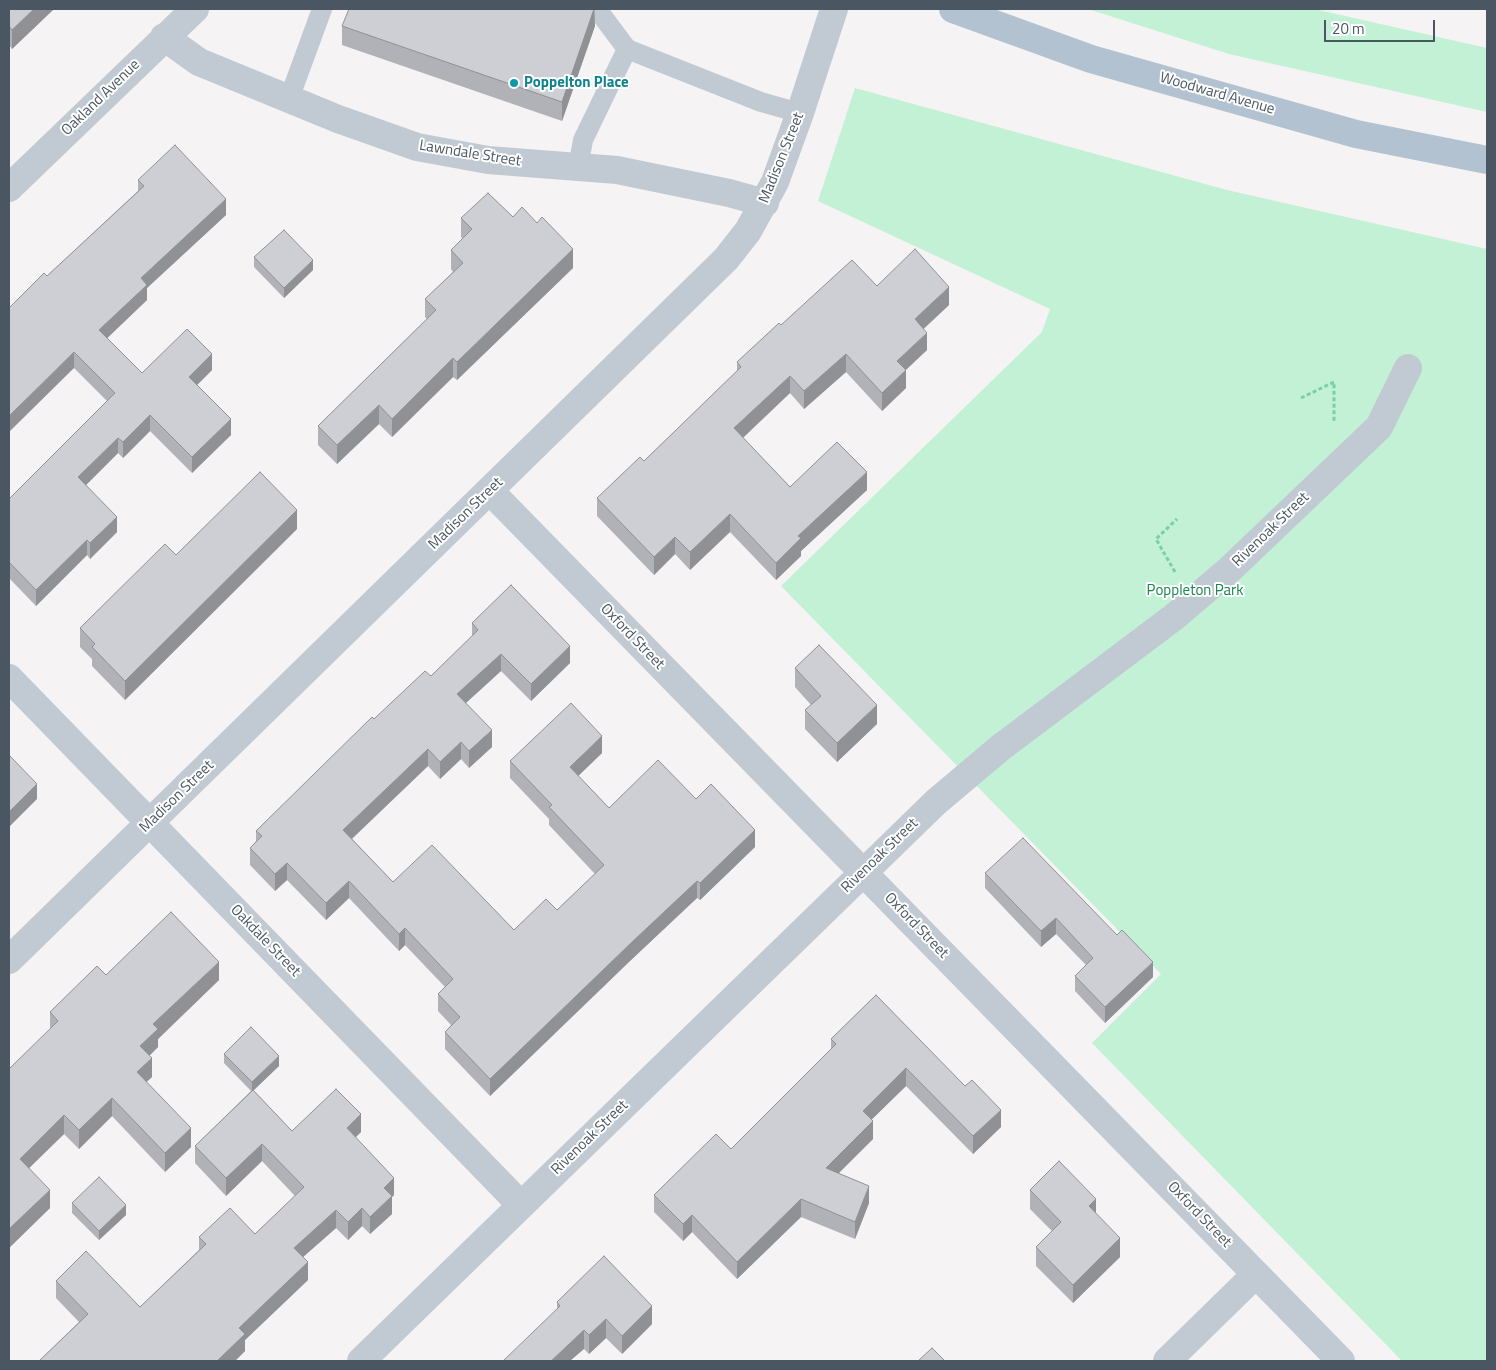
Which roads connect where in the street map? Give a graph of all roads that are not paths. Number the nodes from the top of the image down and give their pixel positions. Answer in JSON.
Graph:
{"nodes":[{"id":1,"x":195,"y":9,"type":"edge"},
{"id":2,"x":322,"y":9,"type":"edge"},
{"id":3,"x":597,"y":9,"type":"edge"},
{"id":4,"x":834,"y":9,"type":"edge"},
{"id":5,"x":953,"y":9,"type":"edge"},
{"id":6,"x":164,"y":37,"type":"junction"},
{"id":7,"x":627,"y":49,"type":"junction"},
{"id":8,"x":289,"y":99,"type":"junction"},
{"id":9,"x":800,"y":113,"type":"junction"},
{"id":10,"x":1487,"y":160,"type":"edge"},
{"id":11,"x":578,"y":168,"type":"junction"},
{"id":12,"x":9,"y":188,"type":"edge"},
{"id":13,"x":765,"y":204,"type":"junction"},
{"id":14,"x":1408,"y":368,"type":"dead end"},
{"id":15,"x":490,"y":491,"type":"junction"},
{"id":16,"x":9,"y":678,"type":"edge"},
{"id":17,"x":150,"y":823,"type":"junction"},
{"id":18,"x":863,"y":872,"type":"junction"},
{"id":19,"x":9,"y":960,"type":"edge"},
{"id":20,"x":521,"y":1205,"type":"junction"},
{"id":21,"x":1256,"y":1274,"type":"junction"},
{"id":22,"x":361,"y":1361,"type":"edge"},
{"id":23,"x":1167,"y":1361,"type":"edge"},
{"id":24,"x":1341,"y":1361,"type":"edge"}],
"edges":[{"from":1,"to":6,"type":"street","name":"Oakland Avenue"},
{"from":2,"to":8,"type":"lane"},
{"from":3,"to":7,"type":"lane"},
{"from":4,"to":9,"type":"street","name":"Madison Street"},
{"from":5,"to":10,"type":"main road","name":"Woodward Avenue"},
{"from":6,"to":8,"type":"street","name":"Lawndale Street"},
{"from":6,"to":12,"type":"street","name":"Oakland Avenue"},
{"from":7,"to":9,"type":"lane"},
{"from":7,"to":11,"type":"lane"},
{"from":8,"to":11,"type":"street","name":"Lawndale Street"},
{"from":9,"to":13,"type":"street","name":"Madison Street"},
{"from":11,"to":13,"type":"street","name":"Lawndale Street"},
{"from":13,"to":15,"type":"street","name":"Madison Street"},
{"from":14,"to":18,"type":"street","name":"Rivenoak Street"},
{"from":15,"to":17,"type":"street","name":"Madison Street"},
{"from":15,"to":18,"type":"street","name":"Oxford Street"},
{"from":16,"to":17,"type":"street","name":"Oakdale Street"},
{"from":17,"to":19,"type":"street","name":"Madison Street"},
{"from":17,"to":20,"type":"street","name":"Oakdale Street"},
{"from":18,"to":20,"type":"street","name":"Rivenoak Street"},
{"from":18,"to":21,"type":"street","name":"Oxford Street"},
{"from":20,"to":22,"type":"street","name":"Rivenoak Street"},
{"from":21,"to":23,"type":"street"},
{"from":21,"to":24,"type":"street","name":"Oxford Street"}]}
